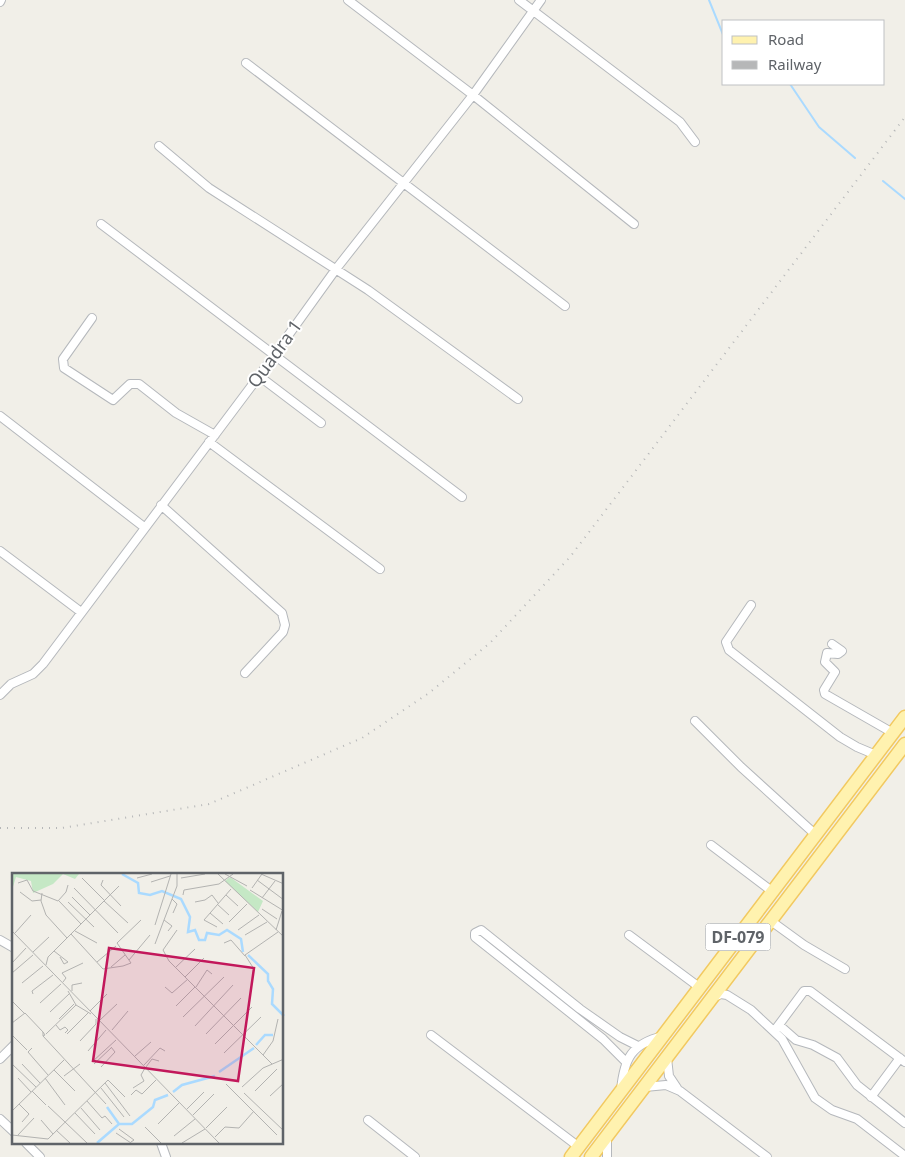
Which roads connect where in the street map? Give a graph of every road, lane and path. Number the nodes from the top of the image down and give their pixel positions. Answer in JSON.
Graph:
{"nodes":[{"id":1,"x":348,"y":0,"type":"edge"},
{"id":2,"x":519,"y":0,"type":"edge"},
{"id":3,"x":541,"y":0,"type":"edge"},
{"id":4,"x":533,"y":11,"type":"junction"},
{"id":5,"x":246,"y":63,"type":"dead end"},
{"id":6,"x":473,"y":95,"type":"junction"},
{"id":7,"x":695,"y":142,"type":"dead end"},
{"id":8,"x":159,"y":146,"type":"dead end"},
{"id":9,"x":405,"y":182,"type":"junction"},
{"id":10,"x":100,"y":224,"type":"dead end"},
{"id":11,"x":634,"y":224,"type":"dead end"},
{"id":12,"x":336,"y":269,"type":"junction"},
{"id":13,"x":565,"y":306,"type":"dead end"},
{"id":14,"x":92,"y":318,"type":"dead end"},
{"id":15,"x":275,"y":355,"type":"junction"},
{"id":16,"x":259,"y":376,"type":"junction"},
{"id":17,"x":518,"y":399,"type":"dead end"},
{"id":18,"x":0,"y":416,"type":"edge"},
{"id":19,"x":322,"y":423,"type":"dead end"},
{"id":20,"x":214,"y":434,"type":"junction"},
{"id":21,"x":209,"y":442,"type":"junction"},
{"id":22,"x":462,"y":497,"type":"dead end"},
{"id":23,"x":161,"y":505,"type":"junction"},
{"id":24,"x":144,"y":527,"type":"junction"},
{"id":25,"x":0,"y":551,"type":"edge"},
{"id":26,"x":380,"y":569,"type":"dead end"},
{"id":27,"x":751,"y":605,"type":"dead end"},
{"id":28,"x":80,"y":612,"type":"junction"},
{"id":29,"x":832,"y":644,"type":"dead end"},
{"id":30,"x":245,"y":673,"type":"dead end"},
{"id":31,"x":0,"y":695,"type":"edge"},
{"id":32,"x":905,"y":717,"type":"edge"},
{"id":33,"x":695,"y":721,"type":"dead end"},
{"id":34,"x":892,"y":733,"type":"junction"},
{"id":35,"x":905,"y":744,"type":"edge"},
{"id":36,"x":876,"y":755,"type":"junction"},
{"id":37,"x":816,"y":835,"type":"junction"},
{"id":38,"x":711,"y":845,"type":"dead end"},
{"id":39,"x":773,"y":892,"type":"junction"},
{"id":40,"x":792,"y":893,"type":"junction"},
{"id":41,"x":780,"y":909,"type":"junction"},
{"id":42,"x":771,"y":921,"type":"junction"},
{"id":43,"x":629,"y":935,"type":"dead end"},
{"id":44,"x":0,"y":940,"type":"edge"},
{"id":45,"x":12,"y":947,"type":"edge"},
{"id":46,"x":846,"y":969,"type":"dead end"},
{"id":47,"x":727,"y":977,"type":"junction"},
{"id":48,"x":535,"y":980,"type":"junction"},
{"id":49,"x":699,"y":988,"type":"junction"},
{"id":50,"x":714,"y":997,"type":"junction"},
{"id":51,"x":734,"y":999,"type":"junction"},
{"id":52,"x":577,"y":1013,"type":"junction"},
{"id":53,"x":777,"y":1027,"type":"junction"},
{"id":54,"x":609,"y":1030,"type":"junction"},
{"id":55,"x":431,"y":1035,"type":"dead end"},
{"id":56,"x":663,"y":1036,"type":"junction"},
{"id":57,"x":603,"y":1039,"type":"junction"},
{"id":58,"x":638,"y":1046,"type":"junction"},
{"id":59,"x":12,"y":1047,"type":"edge"},
{"id":60,"x":0,"y":1058,"type":"edge"},
{"id":61,"x":667,"y":1058,"type":"junction"},
{"id":62,"x":902,"y":1060,"type":"edge"},
{"id":63,"x":626,"y":1061,"type":"junction"},
{"id":64,"x":645,"y":1087,"type":"junction"},
{"id":65,"x":680,"y":1091,"type":"junction"},
{"id":66,"x":620,"y":1093,"type":"junction"},
{"id":67,"x":872,"y":1096,"type":"junction"},
{"id":68,"x":0,"y":1118,"type":"edge"},
{"id":69,"x":368,"y":1120,"type":"dead end"},
{"id":70,"x":905,"y":1123,"type":"edge"},
{"id":71,"x":12,"y":1130,"type":"edge"},
{"id":72,"x":607,"y":1137,"type":"junction"},
{"id":73,"x":27,"y":1144,"type":"edge"},
{"id":74,"x":161,"y":1144,"type":"edge"},
{"id":75,"x":575,"y":1152,"type":"edge"},
{"id":76,"x":905,"y":1156,"type":"edge"},
{"id":77,"x":40,"y":1157,"type":"edge"},
{"id":78,"x":166,"y":1157,"type":"edge"},
{"id":79,"x":415,"y":1157,"type":"edge"},
{"id":80,"x":591,"y":1157,"type":"edge"},
{"id":81,"x":607,"y":1157,"type":"edge"},
{"id":82,"x":767,"y":1157,"type":"edge"}],
"edges":[{"from":1,"to":6,"type":"street"},
{"from":2,"to":4,"type":"street"},
{"from":3,"to":4,"type":"street","name":"Quadra 1"},
{"from":4,"to":6,"type":"street","name":"Quadra 1"},
{"from":4,"to":7,"type":"street"},
{"from":5,"to":9,"type":"street"},
{"from":6,"to":9,"type":"street","name":"Quadra 1"},
{"from":6,"to":11,"type":"street"},
{"from":8,"to":12,"type":"street"},
{"from":9,"to":12,"type":"street","name":"Quadra 1"},
{"from":9,"to":13,"type":"street"},
{"from":10,"to":15,"type":"street"},
{"from":12,"to":15,"type":"street","name":"Quadra 1"},
{"from":12,"to":17,"type":"street"},
{"from":14,"to":20,"type":"street"},
{"from":15,"to":16,"type":"street","name":"Quadra 1"},
{"from":15,"to":22,"type":"street"},
{"from":16,"to":19,"type":"street"},
{"from":16,"to":20,"type":"street","name":"Quadra 1"},
{"from":18,"to":24,"type":"street"},
{"from":20,"to":21,"type":"street","name":"Quadra 1"},
{"from":21,"to":23,"type":"street","name":"Quadra 1"},
{"from":21,"to":26,"type":"street"},
{"from":23,"to":24,"type":"street","name":"Quadra 1"},
{"from":23,"to":30,"type":"street"},
{"from":24,"to":28,"type":"street","name":"Quadra 1"},
{"from":25,"to":28,"type":"street"},
{"from":27,"to":36,"type":"street"},
{"from":28,"to":31,"type":"street","name":"Quadra 1"},
{"from":29,"to":34,"type":"street"},
{"from":32,"to":34,"type":"main road","number":"DF-079"},
{"from":33,"to":37,"type":"street"},
{"from":34,"to":36,"type":"main road","number":"DF-079"},
{"from":35,"to":40,"type":"main road","number":"DF-079"},
{"from":36,"to":37,"type":"main road","number":"DF-079"},
{"from":37,"to":39,"type":"main road","number":"DF-079"},
{"from":38,"to":39,"type":"street"},
{"from":39,"to":40,"type":"main road"},
{"from":39,"to":41,"type":"main road"},
{"from":39,"to":49,"type":"main road","number":"DF-079"},
{"from":40,"to":41,"type":"main road","number":"DF-079"},
{"from":41,"to":42,"type":"main road","number":"DF-079"},
{"from":42,"to":46,"type":"street"},
{"from":42,"to":47,"type":"main road","number":"DF-079"},
{"from":43,"to":49,"type":"street"},
{"from":44,"to":45,"type":"street"},
{"from":47,"to":50,"type":"main road","number":"DF-079"},
{"from":47,"to":51,"type":"street"},
{"from":48,"to":48,"type":"street"},
{"from":48,"to":52,"type":"street"},
{"from":49,"to":56,"type":"main road","number":"DF-079"},
{"from":50,"to":51,"type":"street"},
{"from":50,"to":61,"type":"main road","number":"DF-079"},
{"from":51,"to":53,"type":"street"},
{"from":52,"to":54,"type":"street"},
{"from":52,"to":57,"type":"street"},
{"from":53,"to":62,"type":"street"},
{"from":53,"to":67,"type":"street"},
{"from":53,"to":76,"type":"street"},
{"from":54,"to":57,"type":"street"},
{"from":54,"to":58,"type":"street"},
{"from":55,"to":75,"type":"street"},
{"from":56,"to":58,"type":"street"},
{"from":56,"to":66,"type":"main road","number":"DF-079"},
{"from":57,"to":63,"type":"street"},
{"from":58,"to":63,"type":"street"},
{"from":59,"to":60,"type":"street"},
{"from":61,"to":64,"type":"main road","number":"DF-079"},
{"from":61,"to":65,"type":"street"},
{"from":62,"to":67,"type":"street"},
{"from":63,"to":66,"type":"street"},
{"from":64,"to":65,"type":"street"},
{"from":64,"to":72,"type":"main road","number":"DF-079"},
{"from":65,"to":82,"type":"street"},
{"from":66,"to":75,"type":"main road","number":"DF-079"},
{"from":67,"to":70,"type":"street"},
{"from":68,"to":71,"type":"street"},
{"from":69,"to":79,"type":"street"},
{"from":72,"to":80,"type":"main road","number":"DF-079"},
{"from":72,"to":81,"type":"street"},
{"from":73,"to":77,"type":"street"},
{"from":74,"to":78,"type":"street"}]}
